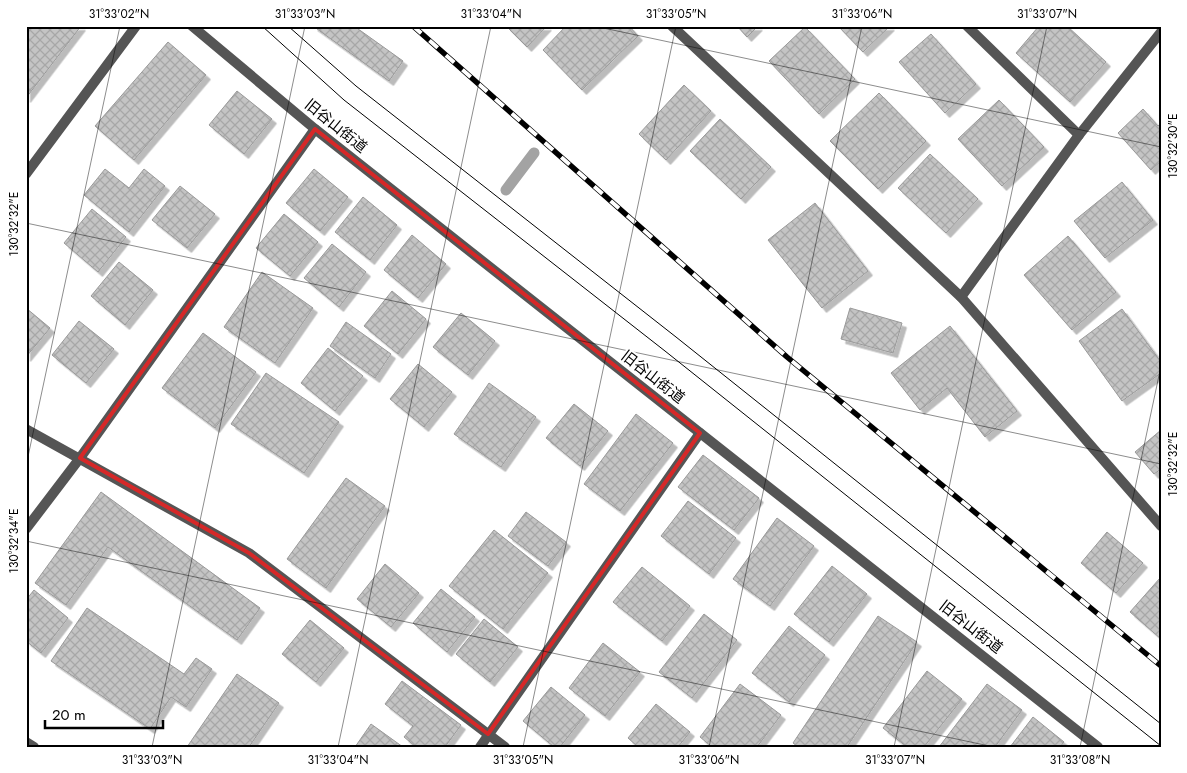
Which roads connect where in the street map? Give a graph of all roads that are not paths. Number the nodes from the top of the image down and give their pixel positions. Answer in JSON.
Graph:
{"nodes":[{"id":1,"x":136,"y":26,"type":"edge"},
{"id":2,"x":192,"y":26,"type":"edge"},
{"id":3,"x":672,"y":26,"type":"edge"},
{"id":4,"x":967,"y":26,"type":"edge"},
{"id":5,"x":1161,"y":32,"type":"edge"},
{"id":6,"x":315,"y":129,"type":"junction"},
{"id":7,"x":1079,"y":135,"type":"junction"},
{"id":8,"x":26,"y":174,"type":"edge"},
{"id":9,"x":961,"y":296,"type":"junction"},
{"id":10,"x":26,"y":429,"type":"edge"},
{"id":11,"x":700,"y":433,"type":"junction"},
{"id":12,"x":80,"y":458,"type":"junction"},
{"id":13,"x":1161,"y":526,"type":"edge"},
{"id":14,"x":26,"y":529,"type":"edge"},
{"id":15,"x":488,"y":734,"type":"junction"},
{"id":16,"x":26,"y":742,"type":"edge"},
{"id":17,"x":34,"y":747,"type":"edge"},
{"id":18,"x":480,"y":747,"type":"edge"},
{"id":19,"x":505,"y":747,"type":"edge"},
{"id":20,"x":1098,"y":747,"type":"edge"}],
"edges":[{"from":1,"to":8,"type":"street"},
{"from":2,"to":6,"type":"street","name":"旧谷山街道"},
{"from":3,"to":9,"type":"street"},
{"from":4,"to":7,"type":"street"},
{"from":5,"to":7,"type":"street"},
{"from":6,"to":11,"type":"street","name":"旧谷山街道"},
{"from":6,"to":12,"type":"street"},
{"from":7,"to":9,"type":"street"},
{"from":9,"to":13,"type":"street"},
{"from":10,"to":12,"type":"street"},
{"from":11,"to":15,"type":"street"},
{"from":11,"to":20,"type":"street","name":"旧谷山街道"},
{"from":12,"to":14,"type":"street"},
{"from":12,"to":15,"type":"street"},
{"from":15,"to":18,"type":"street"},
{"from":15,"to":19,"type":"street"},
{"from":16,"to":17,"type":"street"}]}
